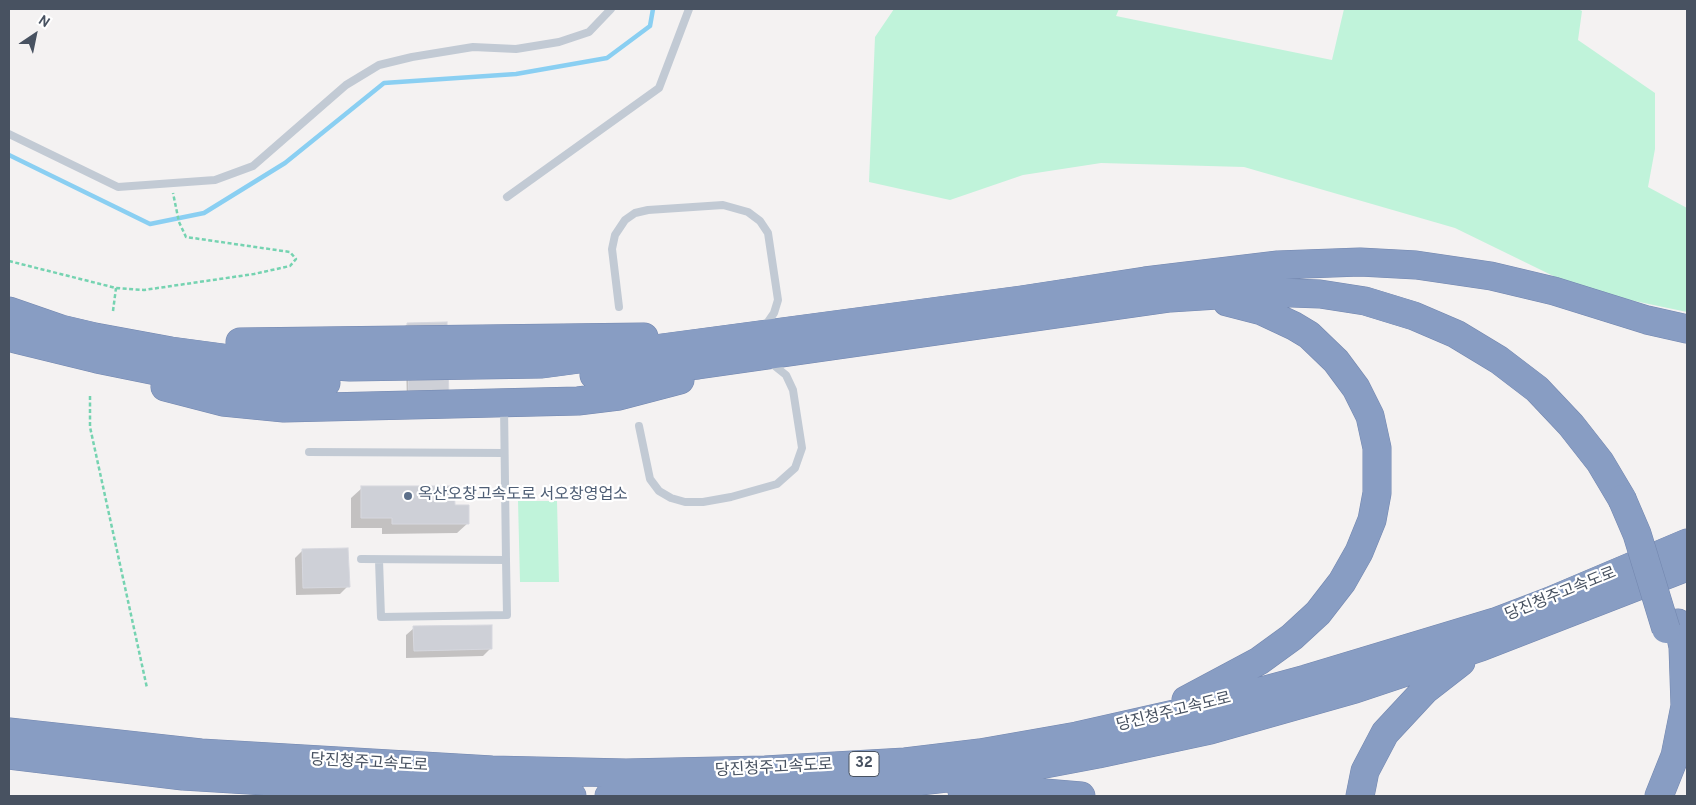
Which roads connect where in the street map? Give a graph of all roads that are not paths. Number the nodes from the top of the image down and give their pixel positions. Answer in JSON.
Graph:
{"nodes":[{"id":1,"x":611,"y":9,"type":"edge"},
{"id":2,"x":689,"y":9,"type":"edge"},
{"id":3,"x":9,"y":134,"type":"edge"},
{"id":4,"x":507,"y":197,"type":"dead end"},
{"id":5,"x":1231,"y":271,"type":"junction"},
{"id":6,"x":1170,"y":298,"type":"junction"},
{"id":7,"x":619,"y":307,"type":"dead end"},
{"id":8,"x":9,"y":311,"type":"edge"},
{"id":9,"x":1687,"y":329,"type":"edge"},
{"id":10,"x":12,"y":338,"type":"edge"},
{"id":11,"x":753,"y":345,"type":"junction"},
{"id":12,"x":504,"y":404,"type":"junction"},
{"id":13,"x":639,"y":426,"type":"dead end"},
{"id":14,"x":309,"y":452,"type":"dead end"},
{"id":15,"x":504,"y":453,"type":"junction"},
{"id":16,"x":1628,"y":496,"type":"junction"},
{"id":17,"x":1687,"y":543,"type":"edge"},
{"id":18,"x":361,"y":559,"type":"dead end"},
{"id":19,"x":379,"y":560,"type":"junction"},
{"id":20,"x":506,"y":560,"type":"junction"},
{"id":21,"x":1687,"y":567,"type":"edge"},
{"id":22,"x":1672,"y":626,"type":"junction"},
{"id":23,"x":1492,"y":643,"type":"junction"},
{"id":24,"x":1134,"y":723,"type":"junction"},
{"id":25,"x":9,"y":732,"type":"edge"},
{"id":26,"x":9,"y":755,"type":"edge"},
{"id":27,"x":833,"y":789,"type":"junction"},
{"id":28,"x":572,"y":796,"type":"edge"},
{"id":29,"x":609,"y":796,"type":"edge"},
{"id":30,"x":1081,"y":796,"type":"edge"},
{"id":31,"x":1360,"y":796,"type":"edge"},
{"id":32,"x":1644,"y":796,"type":"edge"},
{"id":33,"x":1659,"y":796,"type":"edge"}],
"edges":[{"from":1,"to":3,"type":"lane"},
{"from":2,"to":4,"type":"lane"},
{"from":5,"to":9,"type":"highway"},
{"from":5,"to":11,"type":"highway"},
{"from":5,"to":16,"type":"highway"},
{"from":6,"to":11,"type":"highway"},
{"from":6,"to":16,"type":"highway"},
{"from":6,"to":24,"type":"highway"},
{"from":7,"to":11,"type":"lane"},
{"from":8,"to":11,"type":"highway"},
{"from":10,"to":11,"type":"highway"},
{"from":10,"to":12,"type":"highway"},
{"from":11,"to":12,"type":"highway"},
{"from":11,"to":13,"type":"lane"},
{"from":12,"to":15,"type":"lane"},
{"from":14,"to":15,"type":"lane"},
{"from":15,"to":20,"type":"lane"},
{"from":16,"to":22,"type":"highway"},
{"from":17,"to":24,"type":"highway","name":"당진청주고속도로","number":"32"},
{"from":18,"to":19,"type":"lane"},
{"from":19,"to":20,"type":"lane"},
{"from":19,"to":20,"type":"lane"},
{"from":21,"to":23,"type":"highway","name":"당진청주고속도로","number":"32"},
{"from":22,"to":32,"type":"highway"},
{"from":22,"to":33,"type":"highway"},
{"from":23,"to":27,"type":"highway","name":"당진청주고속도로","number":"32"},
{"from":23,"to":31,"type":"highway"},
{"from":24,"to":25,"type":"highway","name":"당진청주고속도로","number":"32"},
{"from":26,"to":28,"type":"highway","name":"당진청주고속도로"},
{"from":27,"to":29,"type":"highway","name":"당진청주고속도로","number":"32"},
{"from":27,"to":30,"type":"highway"}]}
